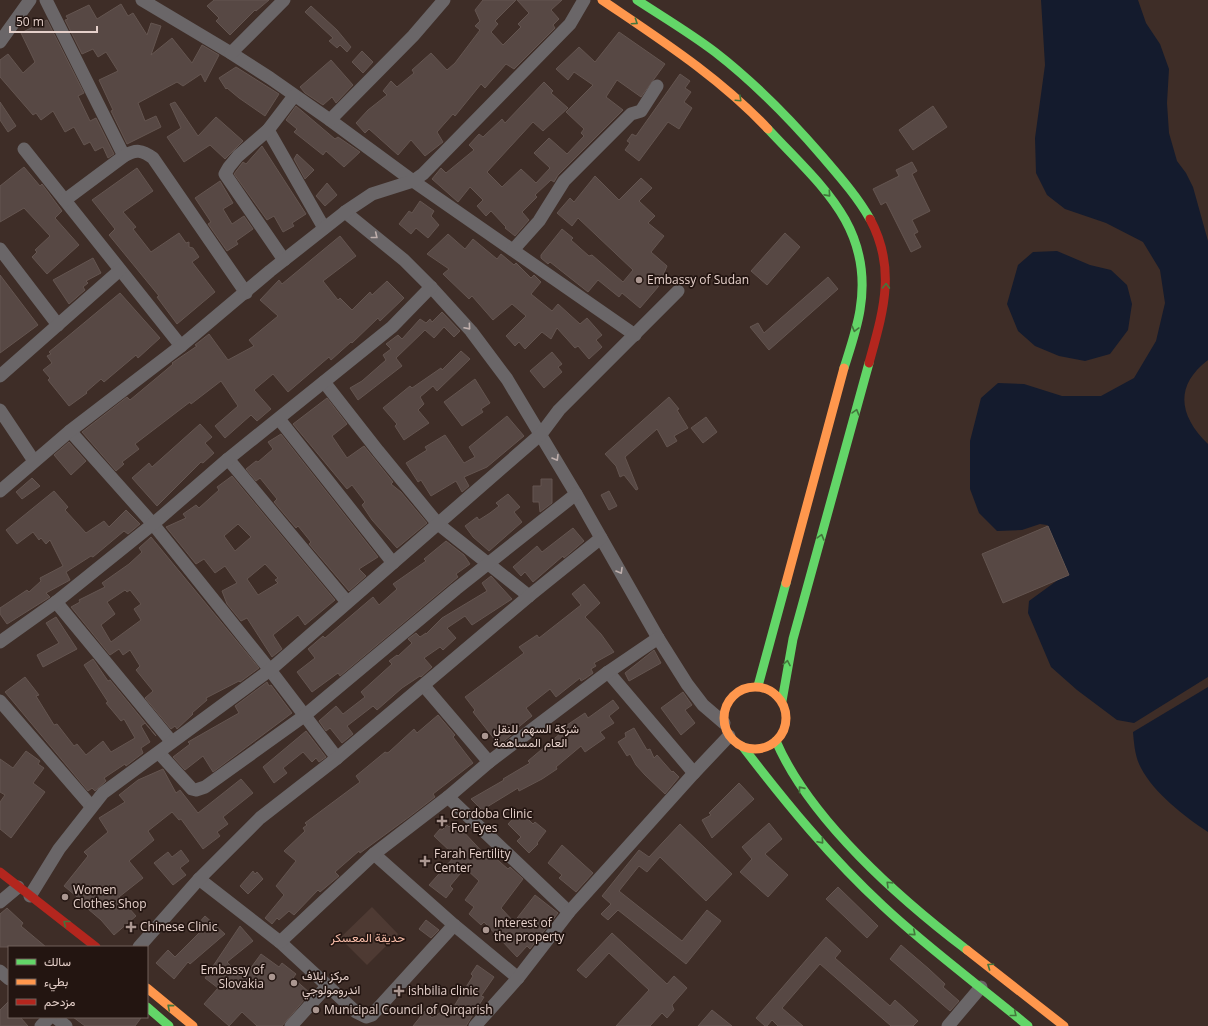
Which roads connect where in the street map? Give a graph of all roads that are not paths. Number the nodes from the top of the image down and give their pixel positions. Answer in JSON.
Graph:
{"nodes":[{"id":1,"x":30,"y":0,"type":"edge"},
{"id":2,"x":46,"y":0,"type":"edge"},
{"id":3,"x":142,"y":0,"type":"edge"},
{"id":4,"x":284,"y":0,"type":"edge"},
{"id":5,"x":444,"y":0,"type":"edge"},
{"id":6,"x":584,"y":0,"type":"edge"},
{"id":7,"x":602,"y":0,"type":"edge"},
{"id":8,"x":637,"y":0,"type":"edge"},
{"id":9,"x":0,"y":42,"type":"edge"},
{"id":10,"x":231,"y":52,"type":"junction"},
{"id":11,"x":657,"y":86,"type":"dead end"},
{"id":12,"x":294,"y":96,"type":"junction"},
{"id":13,"x":330,"y":120,"type":"junction"},
{"id":14,"x":268,"y":130,"type":"junction"},
{"id":15,"x":24,"y":149,"type":"dead end"},
{"id":16,"x":124,"y":156,"type":"junction"},
{"id":17,"x":413,"y":181,"type":"junction"},
{"id":18,"x":65,"y":200,"type":"junction"},
{"id":19,"x":345,"y":212,"type":"junction"},
{"id":20,"x":324,"y":228,"type":"junction"},
{"id":21,"x":0,"y":249,"type":"edge"},
{"id":22,"x":514,"y":250,"type":"junction"},
{"id":23,"x":284,"y":260,"type":"junction"},
{"id":24,"x":120,"y":270,"type":"junction"},
{"id":25,"x":431,"y":287,"type":"junction"},
{"id":26,"x":678,"y":291,"type":"dead end"},
{"id":27,"x":246,"y":293,"type":"junction"},
{"id":28,"x":58,"y":325,"type":"junction"},
{"id":29,"x":635,"y":335,"type":"junction"},
{"id":30,"x":181,"y":346,"type":"junction"},
{"id":31,"x":0,"y":376,"type":"edge"},
{"id":32,"x":324,"y":382,"type":"junction"},
{"id":33,"x":0,"y":410,"type":"edge"},
{"id":34,"x":279,"y":419,"type":"junction"},
{"id":35,"x":70,"y":431,"type":"junction"},
{"id":36,"x":541,"y":434,"type":"junction"},
{"id":37,"x":228,"y":459,"type":"junction"},
{"id":38,"x":34,"y":461,"type":"junction"},
{"id":39,"x":0,"y":492,"type":"edge"},
{"id":40,"x":576,"y":494,"type":"junction"},
{"id":41,"x":152,"y":524,"type":"junction"},
{"id":42,"x":438,"y":524,"type":"junction"},
{"id":43,"x":601,"y":538,"type":"junction"},
{"id":44,"x":393,"y":564,"type":"junction"},
{"id":45,"x":487,"y":564,"type":"junction"},
{"id":46,"x":529,"y":596,"type":"junction"},
{"id":47,"x":56,"y":602,"type":"junction"},
{"id":48,"x":347,"y":602,"type":"junction"},
{"id":49,"x":658,"y":638,"type":"junction"},
{"id":50,"x":0,"y":642,"type":"edge"},
{"id":51,"x":270,"y":670,"type":"junction"},
{"id":52,"x":608,"y":672,"type":"junction"},
{"id":53,"x":424,"y":686,"type":"junction"},
{"id":54,"x":758,"y":686,"type":"junction"},
{"id":55,"x":0,"y":701,"type":"edge"},
{"id":56,"x":782,"y":701,"type":"junction"},
{"id":57,"x":304,"y":716,"type":"junction"},
{"id":58,"x":724,"y":723,"type":"junction"},
{"id":59,"x":730,"y":736,"type":"junction"},
{"id":60,"x":776,"y":741,"type":"junction"},
{"id":61,"x":171,"y":742,"type":"junction"},
{"id":62,"x":742,"y":746,"type":"junction"},
{"id":63,"x":159,"y":752,"type":"junction"},
{"id":64,"x":337,"y":758,"type":"junction"},
{"id":65,"x":489,"y":762,"type":"junction"},
{"id":66,"x":694,"y":773,"type":"junction"},
{"id":67,"x":448,"y":797,"type":"junction"},
{"id":68,"x":91,"y":806,"type":"junction"},
{"id":69,"x":374,"y":854,"type":"junction"},
{"id":70,"x":0,"y":872,"type":"edge"},
{"id":71,"x":199,"y":879,"type":"junction"},
{"id":72,"x":9,"y":894,"type":"edge"},
{"id":73,"x":30,"y":896,"type":"junction"},
{"id":74,"x":569,"y":912,"type":"junction"},
{"id":75,"x":454,"y":926,"type":"junction"},
{"id":76,"x":280,"y":942,"type":"junction"},
{"id":77,"x":95,"y":946,"type":"edge"},
{"id":78,"x":140,"y":946,"type":"edge"},
{"id":79,"x":0,"y":972,"type":"edge"},
{"id":80,"x":8,"y":978,"type":"edge"},
{"id":81,"x":518,"y":978,"type":"junction"},
{"id":82,"x":328,"y":985,"type":"junction"},
{"id":83,"x":981,"y":987,"type":"junction"},
{"id":84,"x":148,"y":989,"type":"edge"},
{"id":85,"x":148,"y":1008,"type":"edge"},
{"id":86,"x":49,"y":1018,"type":"edge"},
{"id":87,"x":56,"y":1018,"type":"edge"},
{"id":88,"x":41,"y":1026,"type":"edge"},
{"id":89,"x":66,"y":1026,"type":"edge"},
{"id":90,"x":170,"y":1026,"type":"edge"},
{"id":91,"x":193,"y":1026,"type":"edge"},
{"id":92,"x":291,"y":1026,"type":"edge"},
{"id":93,"x":475,"y":1026,"type":"edge"},
{"id":94,"x":948,"y":1026,"type":"edge"},
{"id":95,"x":1028,"y":1026,"type":"edge"},
{"id":96,"x":1064,"y":1026,"type":"edge"}],
"edges":[{"from":1,"to":9,"type":"street"},
{"from":2,"to":16,"type":"street"},
{"from":3,"to":10,"type":"street"},
{"from":4,"to":10,"type":"street"},
{"from":5,"to":13,"type":"street"},
{"from":6,"to":17,"type":"street"},
{"from":7,"to":54,"type":"street","one_way":true},
{"from":56,"to":8,"type":"street","one_way":true},
{"from":10,"to":12,"type":"street"},
{"from":11,"to":22,"type":"street"},
{"from":12,"to":13,"type":"street"},
{"from":12,"to":14,"type":"street"},
{"from":13,"to":17,"type":"street"},
{"from":14,"to":20,"type":"street"},
{"from":14,"to":23,"type":"street"},
{"from":15,"to":18,"type":"street"},
{"from":16,"to":18,"type":"street"},
{"from":16,"to":27,"type":"street"},
{"from":17,"to":19,"type":"street"},
{"from":17,"to":22,"type":"street"},
{"from":18,"to":24,"type":"street"},
{"from":19,"to":20,"type":"street"},
{"from":19,"to":25,"type":"street","one_way":true},
{"from":20,"to":23,"type":"street"},
{"from":21,"to":28,"type":"street"},
{"from":22,"to":29,"type":"street"},
{"from":23,"to":27,"type":"street"},
{"from":24,"to":28,"type":"street"},
{"from":24,"to":30,"type":"street"},
{"from":25,"to":32,"type":"street"},
{"from":25,"to":36,"type":"street","one_way":true},
{"from":26,"to":29,"type":"street"},
{"from":27,"to":30,"type":"street"},
{"from":28,"to":31,"type":"street"},
{"from":29,"to":36,"type":"street"},
{"from":30,"to":35,"type":"street"},
{"from":32,"to":34,"type":"street"},
{"from":32,"to":42,"type":"street"},
{"from":33,"to":38,"type":"street"},
{"from":34,"to":37,"type":"street"},
{"from":34,"to":44,"type":"street"},
{"from":35,"to":38,"type":"street"},
{"from":35,"to":41,"type":"street"},
{"from":36,"to":40,"type":"street","one_way":true},
{"from":36,"to":42,"type":"street"},
{"from":37,"to":41,"type":"street"},
{"from":37,"to":48,"type":"street"},
{"from":38,"to":39,"type":"street"},
{"from":40,"to":43,"type":"street"},
{"from":40,"to":45,"type":"street"},
{"from":41,"to":47,"type":"street"},
{"from":41,"to":51,"type":"street"},
{"from":42,"to":44,"type":"street"},
{"from":42,"to":45,"type":"street"},
{"from":43,"to":46,"type":"street"},
{"from":43,"to":49,"type":"street","one_way":true},
{"from":44,"to":48,"type":"street"},
{"from":45,"to":46,"type":"street"},
{"from":45,"to":57,"type":"street"},
{"from":46,"to":53,"type":"street"},
{"from":47,"to":50,"type":"street"},
{"from":47,"to":61,"type":"street"},
{"from":48,"to":51,"type":"street"},
{"from":49,"to":52,"type":"street"},
{"from":49,"to":58,"type":"street"},
{"from":51,"to":57,"type":"street"},
{"from":51,"to":61,"type":"street"},
{"from":52,"to":65,"type":"street"},
{"from":52,"to":66,"type":"street"},
{"from":53,"to":64,"type":"street"},
{"from":53,"to":65,"type":"street"},
{"from":54,"to":56,"type":"street"},
{"from":54,"to":58,"type":"street"},
{"from":55,"to":68,"type":"street"},
{"from":56,"to":60,"type":"street"},
{"from":57,"to":63,"type":"street"},
{"from":57,"to":64,"type":"street"},
{"from":58,"to":59,"type":"street"},
{"from":59,"to":62,"type":"street"},
{"from":59,"to":66,"type":"street"},
{"from":60,"to":62,"type":"street"},
{"from":96,"to":60,"type":"street","one_way":true},
{"from":61,"to":63,"type":"street"},
{"from":62,"to":83,"type":"street","one_way":true},
{"from":63,"to":68,"type":"street"},
{"from":64,"to":71,"type":"street"},
{"from":65,"to":67,"type":"street"},
{"from":66,"to":74,"type":"street"},
{"from":67,"to":69,"type":"street"},
{"from":67,"to":74,"type":"street"},
{"from":68,"to":73,"type":"street"},
{"from":69,"to":75,"type":"street"},
{"from":69,"to":76,"type":"street"},
{"from":70,"to":72,"type":"street"},
{"from":71,"to":76,"type":"street"},
{"from":71,"to":78,"type":"street"},
{"from":72,"to":73,"type":"street"},
{"from":77,"to":73,"type":"street","one_way":true},
{"from":74,"to":81,"type":"street"},
{"from":75,"to":81,"type":"street"},
{"from":75,"to":82,"type":"street"},
{"from":76,"to":82,"type":"street"},
{"from":79,"to":80,"type":"street"},
{"from":81,"to":93,"type":"street"},
{"from":82,"to":92,"type":"street"},
{"from":83,"to":94,"type":"street"},
{"from":83,"to":95,"type":"street","one_way":true},
{"from":91,"to":84,"type":"street","one_way":true},
{"from":85,"to":90,"type":"street"},
{"from":86,"to":88,"type":"street"},
{"from":87,"to":89,"type":"street"}]}
